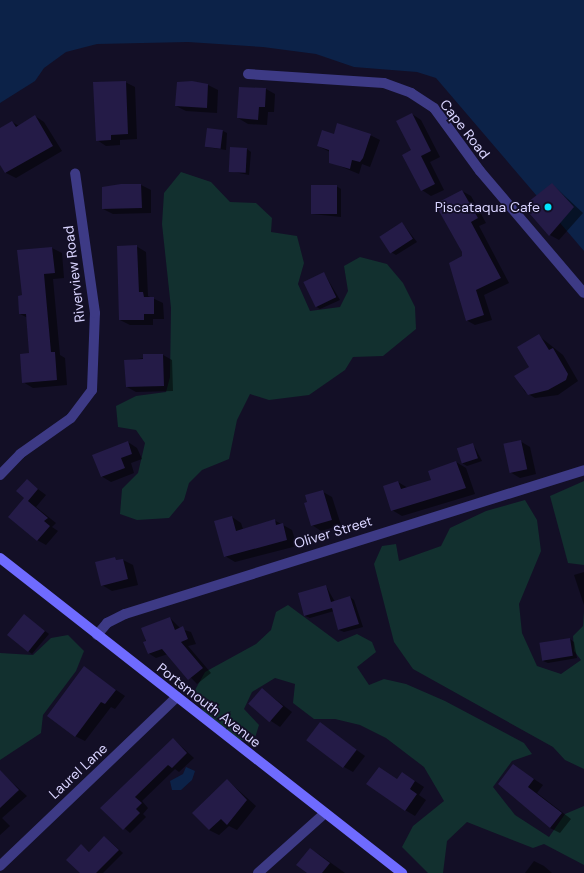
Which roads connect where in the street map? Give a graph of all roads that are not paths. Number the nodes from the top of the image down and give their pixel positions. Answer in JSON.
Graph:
{"nodes":[{"id":1,"x":248,"y":74,"type":"dead end"},
{"id":2,"x":75,"y":172,"type":"dead end"},
{"id":3,"x":584,"y":293,"type":"edge"},
{"id":4,"x":584,"y":470,"type":"edge"},
{"id":5,"x":0,"y":475,"type":"edge"},
{"id":6,"x":0,"y":558,"type":"edge"},
{"id":7,"x":97,"y":635,"type":"junction"},
{"id":8,"x":177,"y":696,"type":"junction"},
{"id":9,"x":325,"y":813,"type":"junction"},
{"id":10,"x":0,"y":866,"type":"edge"},
{"id":11,"x":258,"y":873,"type":"edge"},
{"id":12,"x":402,"y":873,"type":"edge"}],
"edges":[{"from":1,"to":3,"type":"street","name":"Cape Road"},
{"from":2,"to":5,"type":"street","name":"Riverview Road"},
{"from":4,"to":7,"type":"street","name":"Oliver Street"},
{"from":6,"to":7,"type":"main road","name":"Portsmouth Avenue"},
{"from":7,"to":8,"type":"main road","name":"Portsmouth Avenue"},
{"from":8,"to":9,"type":"main road","name":"Portsmouth Avenue"},
{"from":8,"to":10,"type":"street","name":"Laurel Lane"},
{"from":9,"to":11,"type":"street"},
{"from":9,"to":12,"type":"main road","name":"Portsmouth Avenue"}]}
